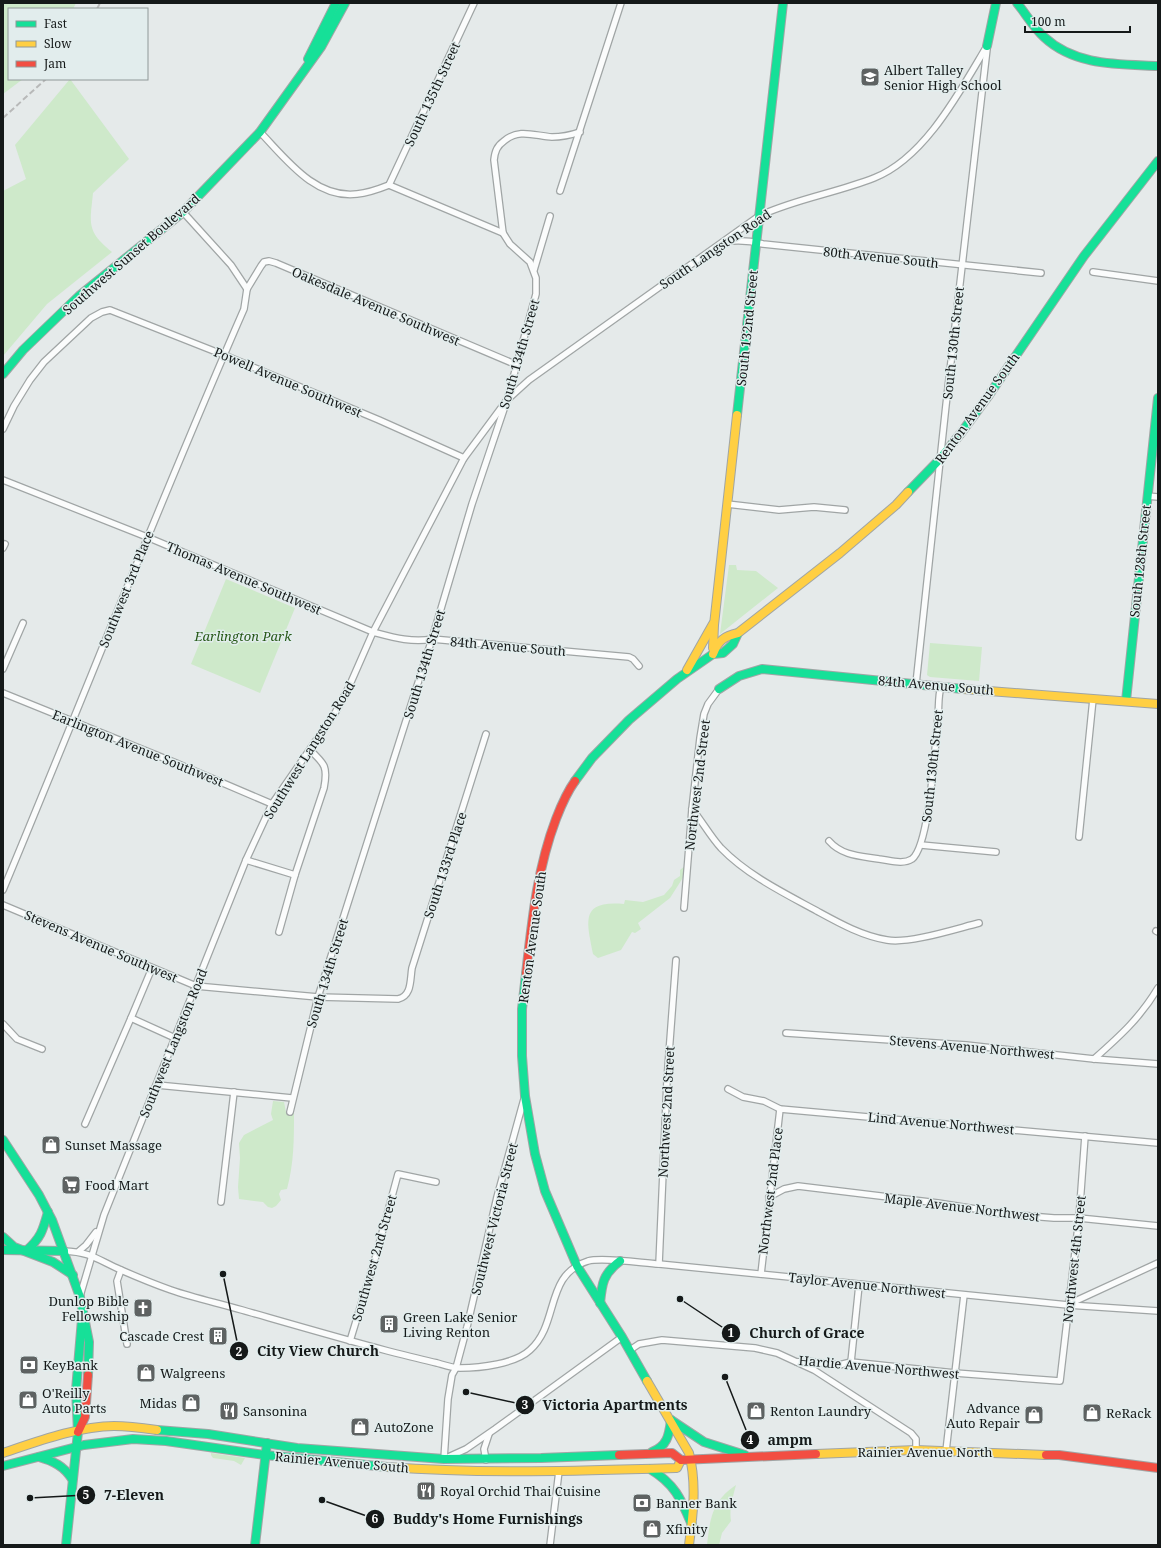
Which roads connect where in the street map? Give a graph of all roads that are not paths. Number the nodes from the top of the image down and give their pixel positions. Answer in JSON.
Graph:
{"nodes":[{"id":1,"x":336,"y":3,"type":"edge"},
{"id":2,"x":345,"y":3,"type":"edge"},
{"id":3,"x":474,"y":3,"type":"edge"},
{"id":4,"x":622,"y":3,"type":"edge"},
{"id":5,"x":783,"y":3,"type":"edge"},
{"id":6,"x":996,"y":3,"type":"edge"},
{"id":7,"x":1017,"y":3,"type":"edge"},
{"id":8,"x":987,"y":46,"type":"junction"},
{"id":9,"x":1158,"y":66,"type":"edge"},
{"id":10,"x":300,"y":74,"type":"junction"},
{"id":11,"x":260,"y":132,"type":"junction"},
{"id":12,"x":580,"y":132,"type":"junction"},
{"id":13,"x":1157,"y":164,"type":"edge"},
{"id":14,"x":390,"y":185,"type":"junction"},
{"id":15,"x":560,"y":191,"type":"dead end"},
{"id":16,"x":183,"y":212,"type":"junction"},
{"id":17,"x":550,"y":216,"type":"dead end"},
{"id":18,"x":759,"y":216,"type":"junction"},
{"id":19,"x":503,"y":233,"type":"junction"},
{"id":20,"x":756,"y":242,"type":"junction"},
{"id":21,"x":722,"y":243,"type":"junction"},
{"id":22,"x":961,"y":265,"type":"junction"},
{"id":23,"x":534,"y":270,"type":"junction"},
{"id":24,"x":1041,"y":272,"type":"dead end"},
{"id":25,"x":1093,"y":272,"type":"dead end"},
{"id":26,"x":1158,"y":281,"type":"edge"},
{"id":27,"x":247,"y":289,"type":"junction"},
{"id":28,"x":224,"y":355,"type":"junction"},
{"id":29,"x":517,"y":365,"type":"junction"},
{"id":30,"x":3,"y":374,"type":"edge"},
{"id":31,"x":1158,"y":398,"type":"edge"},
{"id":32,"x":507,"y":400,"type":"junction"},
{"id":33,"x":3,"y":429,"type":"edge"},
{"id":34,"x":464,"y":458,"type":"junction"},
{"id":35,"x":939,"y":460,"type":"junction"},
{"id":36,"x":3,"y":480,"type":"edge"},
{"id":37,"x":1147,"y":496,"type":"junction"},
{"id":38,"x":1158,"y":497,"type":"edge"},
{"id":39,"x":727,"y":504,"type":"junction"},
{"id":40,"x":845,"y":510,"type":"dead end"},
{"id":41,"x":147,"y":537,"type":"junction"},
{"id":42,"x":714,"y":621,"type":"junction"},
{"id":43,"x":23,"y":623,"type":"dead end"},
{"id":44,"x":373,"y":632,"type":"junction"},
{"id":45,"x":432,"y":638,"type":"junction"},
{"id":46,"x":713,"y":654,"type":"junction"},
{"id":47,"x":639,"y":666,"type":"dead end"},
{"id":48,"x":3,"y":669,"type":"edge"},
{"id":49,"x":686,"y":673,"type":"junction"},
{"id":50,"x":916,"y":684,"type":"junction"},
{"id":51,"x":941,"y":687,"type":"junction"},
{"id":52,"x":719,"y":689,"type":"joint"},
{"id":53,"x":3,"y":693,"type":"edge"},
{"id":54,"x":1093,"y":699,"type":"junction"},
{"id":55,"x":1126,"y":702,"type":"junction"},
{"id":56,"x":1158,"y":704,"type":"edge"},
{"id":57,"x":73,"y":722,"type":"junction"},
{"id":58,"x":486,"y":734,"type":"dead end"},
{"id":59,"x":310,"y":750,"type":"junction"},
{"id":60,"x":272,"y":804,"type":"junction"},
{"id":61,"x":692,"y":809,"type":"junction"},
{"id":62,"x":1079,"y":836,"type":"dead end"},
{"id":63,"x":829,"y":841,"type":"dead end"},
{"id":64,"x":921,"y":845,"type":"junction"},
{"id":65,"x":996,"y":852,"type":"dead end"},
{"id":66,"x":246,"y":860,"type":"junction"},
{"id":67,"x":295,"y":875,"type":"junction"},
{"id":68,"x":3,"y":890,"type":"edge"},
{"id":69,"x":3,"y":905,"type":"edge"},
{"id":70,"x":684,"y":908,"type":"dead end"},
{"id":71,"x":979,"y":923,"type":"dead end"},
{"id":72,"x":279,"y":932,"type":"dead end"},
{"id":73,"x":676,"y":960,"type":"dead end"},
{"id":74,"x":152,"y":968,"type":"junction"},
{"id":75,"x":196,"y":986,"type":"junction"},
{"id":76,"x":1158,"y":988,"type":"edge"},
{"id":77,"x":406,"y":996,"type":"joint"},
{"id":78,"x":318,"y":997,"type":"junction"},
{"id":79,"x":131,"y":1018,"type":"junction"},
{"id":80,"x":3,"y":1024,"type":"edge"},
{"id":81,"x":786,"y":1033,"type":"dead end"},
{"id":82,"x":176,"y":1038,"type":"junction"},
{"id":83,"x":42,"y":1049,"type":"dead end"},
{"id":84,"x":1094,"y":1059,"type":"junction"},
{"id":85,"x":1158,"y":1064,"type":"edge"},
{"id":86,"x":156,"y":1085,"type":"junction"},
{"id":87,"x":728,"y":1089,"type":"dead end"},
{"id":88,"x":234,"y":1092,"type":"junction"},
{"id":89,"x":525,"y":1096,"type":"junction"},
{"id":90,"x":292,"y":1098,"type":"junction"},
{"id":91,"x":780,"y":1109,"type":"junction"},
{"id":92,"x":290,"y":1112,"type":"dead end"},
{"id":93,"x":85,"y":1124,"type":"dead end"},
{"id":94,"x":1085,"y":1136,"type":"junction"},
{"id":95,"x":3,"y":1140,"type":"edge"},
{"id":96,"x":1158,"y":1143,"type":"edge"},
{"id":97,"x":436,"y":1182,"type":"dead end"},
{"id":98,"x":769,"y":1197,"type":"junction"},
{"id":99,"x":221,"y":1202,"type":"dead end"},
{"id":100,"x":48,"y":1212,"type":"junction"},
{"id":101,"x":1080,"y":1218,"type":"junction"},
{"id":102,"x":1158,"y":1226,"type":"edge"},
{"id":103,"x":99,"y":1228,"type":"junction"},
{"id":104,"x":3,"y":1237,"type":"edge"},
{"id":105,"x":3,"y":1250,"type":"edge"},
{"id":106,"x":26,"y":1251,"type":"junction"},
{"id":107,"x":64,"y":1251,"type":"junction"},
{"id":108,"x":79,"y":1252,"type":"junction"},
{"id":109,"x":92,"y":1255,"type":"junction"},
{"id":110,"x":620,"y":1261,"type":"junction"},
{"id":111,"x":1158,"y":1263,"type":"edge"},
{"id":112,"x":659,"y":1264,"type":"junction"},
{"id":113,"x":577,"y":1266,"type":"junction"},
{"id":114,"x":121,"y":1270,"type":"junction"},
{"id":115,"x":761,"y":1274,"type":"junction"},
{"id":116,"x":73,"y":1275,"type":"junction"},
{"id":117,"x":859,"y":1285,"type":"junction"},
{"id":118,"x":964,"y":1294,"type":"junction"},
{"id":119,"x":80,"y":1297,"type":"junction"},
{"id":120,"x":600,"y":1303,"type":"junction"},
{"id":121,"x":1068,"y":1305,"type":"junction"},
{"id":122,"x":1158,"y":1311,"type":"edge"},
{"id":123,"x":622,"y":1337,"type":"junction"},
{"id":124,"x":350,"y":1341,"type":"junction"},
{"id":125,"x":127,"y":1344,"type":"dead end"},
{"id":126,"x":630,"y":1350,"type":"junction"},
{"id":127,"x":797,"y":1362,"type":"junction"},
{"id":128,"x":851,"y":1362,"type":"junction"},
{"id":129,"x":456,"y":1368,"type":"junction"},
{"id":130,"x":955,"y":1373,"type":"junction"},
{"id":131,"x":1060,"y":1381,"type":"joint"},
{"id":132,"x":671,"y":1420,"type":"junction"},
{"id":133,"x":78,"y":1432,"type":"junction"},
{"id":134,"x":489,"y":1434,"type":"junction"},
{"id":135,"x":267,"y":1443,"type":"junction"},
{"id":136,"x":76,"y":1448,"type":"junction"},
{"id":137,"x":916,"y":1450,"type":"junction"},
{"id":138,"x":946,"y":1450,"type":"junction"},
{"id":139,"x":3,"y":1452,"type":"edge"},
{"id":140,"x":649,"y":1454,"type":"junction"},
{"id":141,"x":265,"y":1455,"type":"junction"},
{"id":142,"x":38,"y":1456,"type":"junction"},
{"id":143,"x":750,"y":1457,"type":"junction"},
{"id":144,"x":444,"y":1459,"type":"junction"},
{"id":145,"x":486,"y":1460,"type":"junction"},
{"id":146,"x":681,"y":1460,"type":"junction"},
{"id":147,"x":691,"y":1460,"type":"junction"},
{"id":148,"x":3,"y":1466,"type":"edge"},
{"id":149,"x":1158,"y":1468,"type":"edge"},
{"id":150,"x":650,"y":1469,"type":"junction"},
{"id":151,"x":559,"y":1471,"type":"junction"},
{"id":152,"x":72,"y":1480,"type":"junction"},
{"id":153,"x":692,"y":1525,"type":"junction"},
{"id":154,"x":66,"y":1545,"type":"edge"},
{"id":155,"x":256,"y":1545,"type":"edge"},
{"id":156,"x":550,"y":1545,"type":"edge"},
{"id":157,"x":689,"y":1545,"type":"edge"}],
"edges":[{"from":1,"to":10,"type":"main road","name":"Southwest Sunset Boulevard"},
{"from":2,"to":10,"type":"main road","name":"Southwest Sunset Boulevard"},
{"from":3,"to":14,"type":"street","name":"South 135th Street"},
{"from":4,"to":12,"type":"street"},
{"from":5,"to":18,"type":"main road","name":"South 132nd Street"},
{"from":6,"to":8,"type":"main road","name":"South 130th Street"},
{"from":7,"to":9,"type":"main road"},
{"from":8,"to":18,"type":"street","name":"South Langston Road"},
{"from":8,"to":22,"type":"street","name":"South 130th Street"},
{"from":10,"to":11,"type":"main road","name":"Southwest Sunset Boulevard"},
{"from":11,"to":14,"type":"street"},
{"from":11,"to":16,"type":"main road","name":"Southwest Sunset Boulevard"},
{"from":12,"to":15,"type":"street"},
{"from":12,"to":19,"type":"street"},
{"from":13,"to":35,"type":"main road","name":"Renton Avenue South"},
{"from":14,"to":19,"type":"street"},
{"from":16,"to":27,"type":"street"},
{"from":16,"to":30,"type":"main road","name":"Southwest Sunset Boulevard"},
{"from":17,"to":23,"type":"street","name":"South 134th Street"},
{"from":18,"to":20,"type":"main road","name":"South 132nd Street"},
{"from":18,"to":21,"type":"street","name":"South Langston Road"},
{"from":19,"to":23,"type":"street"},
{"from":20,"to":21,"type":"street","name":"80th Avenue South"},
{"from":20,"to":22,"type":"street","name":"80th Avenue South"},
{"from":20,"to":39,"type":"main road","name":"South 132nd Street"},
{"from":21,"to":32,"type":"street","name":"South Langston Road"},
{"from":22,"to":24,"type":"street","name":"80th Avenue South"},
{"from":22,"to":35,"type":"street","name":"South 130th Street"},
{"from":23,"to":29,"type":"street","name":"South 134th Street"},
{"from":25,"to":26,"type":"street"},
{"from":27,"to":28,"type":"street","name":"Southwest 3rd Place"},
{"from":27,"to":29,"type":"street","name":"Oakesdale Avenue Southwest"},
{"from":28,"to":33,"type":"street","name":"Powell Avenue Southwest"},
{"from":28,"to":34,"type":"street","name":"Powell Avenue Southwest"},
{"from":28,"to":41,"type":"street","name":"Southwest 3rd Place"},
{"from":29,"to":32,"type":"street","name":"South 134th Street"},
{"from":31,"to":37,"type":"main road","name":"South 128th Street"},
{"from":32,"to":34,"type":"street","name":"Southwest Langston Road"},
{"from":32,"to":45,"type":"street","name":"South 134th Street"},
{"from":34,"to":44,"type":"street","name":"Southwest Langston Road"},
{"from":35,"to":46,"type":"main road","name":"Renton Avenue South"},
{"from":35,"to":50,"type":"street","name":"South 130th Street"},
{"from":36,"to":41,"type":"street","name":"Thomas Avenue Southwest"},
{"from":37,"to":38,"type":"street"},
{"from":37,"to":55,"type":"main road","name":"South 128th Street"},
{"from":39,"to":40,"type":"street"},
{"from":39,"to":42,"type":"main road","name":"South 132nd Street"},
{"from":41,"to":44,"type":"street","name":"Thomas Avenue Southwest"},
{"from":41,"to":57,"type":"street","name":"Southwest 3rd Place"},
{"from":42,"to":46,"type":"main road","name":"South 132nd Street"},
{"from":42,"to":49,"type":"main road"},
{"from":43,"to":48,"type":"street"},
{"from":44,"to":45,"type":"street","name":"84th Avenue South"},
{"from":44,"to":59,"type":"street","name":"Southwest Langston Road"},
{"from":45,"to":47,"type":"street","name":"84th Avenue South"},
{"from":45,"to":78,"type":"street","name":"South 134th Street"},
{"from":46,"to":49,"type":"main road","name":"Renton Avenue South"},
{"from":49,"to":89,"type":"main road","name":"Renton Avenue South"},
{"from":50,"to":51,"type":"main road","name":"84th Avenue South"},
{"from":50,"to":52,"type":"main road","name":"84th Avenue South"},
{"from":51,"to":54,"type":"main road","name":"84th Avenue South"},
{"from":51,"to":64,"type":"street","name":"South 130th Street"},
{"from":52,"to":61,"type":"street","name":"Northwest 2nd Street"},
{"from":53,"to":57,"type":"street","name":"Earlington Avenue Southwest"},
{"from":54,"to":55,"type":"main road","name":"84th Avenue South"},
{"from":54,"to":62,"type":"street"},
{"from":55,"to":56,"type":"main road","name":"84th Avenue South"},
{"from":57,"to":60,"type":"street","name":"Earlington Avenue Southwest"},
{"from":57,"to":68,"type":"street","name":"Southwest 3rd Place"},
{"from":58,"to":77,"type":"street","name":"South 133rd Place"},
{"from":59,"to":60,"type":"street","name":"Southwest Langston Road"},
{"from":59,"to":67,"type":"street"},
{"from":60,"to":66,"type":"street","name":"Southwest Langston Road"},
{"from":61,"to":70,"type":"street","name":"Northwest 2nd Street"},
{"from":61,"to":71,"type":"street"},
{"from":63,"to":64,"type":"street"},
{"from":64,"to":65,"type":"street"},
{"from":66,"to":67,"type":"street"},
{"from":66,"to":75,"type":"street","name":"Southwest Langston Road"},
{"from":67,"to":72,"type":"street"},
{"from":69,"to":74,"type":"street","name":"Stevens Avenue Southwest"},
{"from":73,"to":112,"type":"street","name":"Northwest 2nd Street"},
{"from":74,"to":75,"type":"street","name":"Stevens Avenue Southwest"},
{"from":74,"to":79,"type":"street"},
{"from":75,"to":78,"type":"street","name":"Stevens Avenue Southwest"},
{"from":75,"to":82,"type":"street","name":"Southwest Langston Road"},
{"from":76,"to":84,"type":"street"},
{"from":77,"to":78,"type":"street","name":"Stevens Avenue Southwest"},
{"from":78,"to":90,"type":"street","name":"South 134th Street"},
{"from":79,"to":82,"type":"street"},
{"from":79,"to":93,"type":"street"},
{"from":80,"to":83,"type":"street"},
{"from":81,"to":84,"type":"street","name":"Stevens Avenue Northwest"},
{"from":82,"to":86,"type":"street","name":"Southwest Langston Road"},
{"from":84,"to":85,"type":"street","name":"Stevens Avenue Northwest"},
{"from":86,"to":88,"type":"street"},
{"from":86,"to":103,"type":"street","name":"Southwest Langston Road"},
{"from":87,"to":91,"type":"street","name":"Lind Avenue Northwest"},
{"from":88,"to":90,"type":"street"},
{"from":88,"to":99,"type":"street"},
{"from":89,"to":113,"type":"main road","name":"Renton Avenue South"},
{"from":89,"to":129,"type":"street","name":"Southwest Victoria Street"},
{"from":90,"to":92,"type":"street","name":"South 134th Street"},
{"from":91,"to":94,"type":"street","name":"Lind Avenue Northwest"},
{"from":91,"to":98,"type":"street","name":"Northwest 2nd Place"},
{"from":94,"to":96,"type":"street","name":"Lind Avenue Northwest"},
{"from":94,"to":101,"type":"street","name":"Northwest 4th Street"},
{"from":95,"to":100,"type":"main road"},
{"from":97,"to":124,"type":"street","name":"Southwest 2nd Street"},
{"from":98,"to":101,"type":"street","name":"Maple Avenue Northwest"},
{"from":98,"to":115,"type":"street","name":"Northwest 2nd Place"},
{"from":100,"to":106,"type":"main road"},
{"from":100,"to":107,"type":"main road"},
{"from":101,"to":102,"type":"street","name":"Maple Avenue Northwest"},
{"from":101,"to":121,"type":"street","name":"Northwest 4th Street"},
{"from":103,"to":108,"type":"street","name":"Southwest Langston Road"},
{"from":103,"to":109,"type":"street","name":"Southwest Langston Road"},
{"from":104,"to":106,"type":"main road"},
{"from":105,"to":106,"type":"main road"},
{"from":106,"to":107,"type":"main road"},
{"from":106,"to":116,"type":"main road"},
{"from":107,"to":108,"type":"street"},
{"from":107,"to":116,"type":"main road"},
{"from":108,"to":109,"type":"street"},
{"from":109,"to":114,"type":"street"},
{"from":109,"to":119,"type":"street","name":"Southwest Langston Road"},
{"from":110,"to":112,"type":"street","name":"Taylor Avenue Northwest"},
{"from":110,"to":113,"type":"street","name":"Taylor Avenue Northwest"},
{"from":110,"to":120,"type":"main road"},
{"from":111,"to":121,"type":"street"},
{"from":112,"to":115,"type":"street","name":"Taylor Avenue Northwest"},
{"from":113,"to":120,"type":"main road","name":"Renton Avenue South"},
{"from":113,"to":129,"type":"street"},
{"from":114,"to":124,"type":"street"},
{"from":114,"to":125,"type":"street"},
{"from":115,"to":117,"type":"street","name":"Taylor Avenue Northwest"},
{"from":116,"to":119,"type":"main road"},
{"from":117,"to":118,"type":"street","name":"Taylor Avenue Northwest"},
{"from":117,"to":128,"type":"street"},
{"from":118,"to":121,"type":"street","name":"Taylor Avenue Northwest"},
{"from":118,"to":130,"type":"street"},
{"from":119,"to":133,"type":"main road"},
{"from":120,"to":123,"type":"main road","name":"Renton Avenue South"},
{"from":121,"to":122,"type":"street","name":"Taylor Avenue Northwest"},
{"from":121,"to":131,"type":"street","name":"Northwest 4th Street"},
{"from":123,"to":126,"type":"main road","name":"Renton Avenue South"},
{"from":123,"to":134,"type":"street"},
{"from":124,"to":129,"type":"street"},
{"from":126,"to":127,"type":"street","name":"Hardie Avenue Northwest"},
{"from":126,"to":132,"type":"main road","name":"Renton Avenue South"},
{"from":127,"to":128,"type":"street","name":"Hardie Avenue Northwest"},
{"from":127,"to":137,"type":"street"},
{"from":128,"to":130,"type":"street","name":"Hardie Avenue Northwest"},
{"from":129,"to":144,"type":"street","name":"Southwest Victoria Street"},
{"from":130,"to":131,"type":"street","name":"Hardie Avenue Northwest"},
{"from":130,"to":138,"type":"street"},
{"from":132,"to":140,"type":"main road"},
{"from":132,"to":143,"type":"main road"},
{"from":132,"to":147,"type":"main road","name":"Renton Avenue South"},
{"from":133,"to":135,"type":"main road","name":"Rainier Avenue South"},
{"from":133,"to":136,"type":"main road"},
{"from":133,"to":139,"type":"main road","name":"Rainier Avenue South"},
{"from":134,"to":144,"type":"street"},
{"from":134,"to":145,"type":"street"},
{"from":135,"to":141,"type":"main road"},
{"from":135,"to":144,"type":"main road","name":"Rainier Avenue South"},
{"from":136,"to":141,"type":"main road","name":"Rainier Avenue South"},
{"from":136,"to":142,"type":"main road","name":"Rainier Avenue South"},
{"from":136,"to":152,"type":"main road"},
{"from":137,"to":138,"type":"main road","name":"Rainier Avenue North"},
{"from":137,"to":143,"type":"main road","name":"Rainier Avenue North"},
{"from":138,"to":149,"type":"main road","name":"Rainier Avenue North"},
{"from":140,"to":145,"type":"main road","name":"Rainier Avenue South"},
{"from":140,"to":146,"type":"main road","name":"Rainier Avenue South"},
{"from":141,"to":151,"type":"main road","name":"Rainier Avenue South"},
{"from":141,"to":155,"type":"main road"},
{"from":142,"to":148,"type":"main road","name":"Rainier Avenue South"},
{"from":142,"to":152,"type":"main road"},
{"from":143,"to":147,"type":"main road","name":"Rainier Avenue North"},
{"from":144,"to":145,"type":"main road","name":"Rainier Avenue South"},
{"from":146,"to":147,"type":"main road","name":"Rainier Avenue South"},
{"from":146,"to":150,"type":"main road","name":"Rainier Avenue South"},
{"from":147,"to":153,"type":"main road","name":"Renton Avenue South"},
{"from":150,"to":151,"type":"main road","name":"Rainier Avenue South"},
{"from":150,"to":153,"type":"main road"},
{"from":151,"to":156,"type":"street"},
{"from":152,"to":154,"type":"main road"},
{"from":153,"to":157,"type":"main road","name":"Renton Avenue South"}]}
